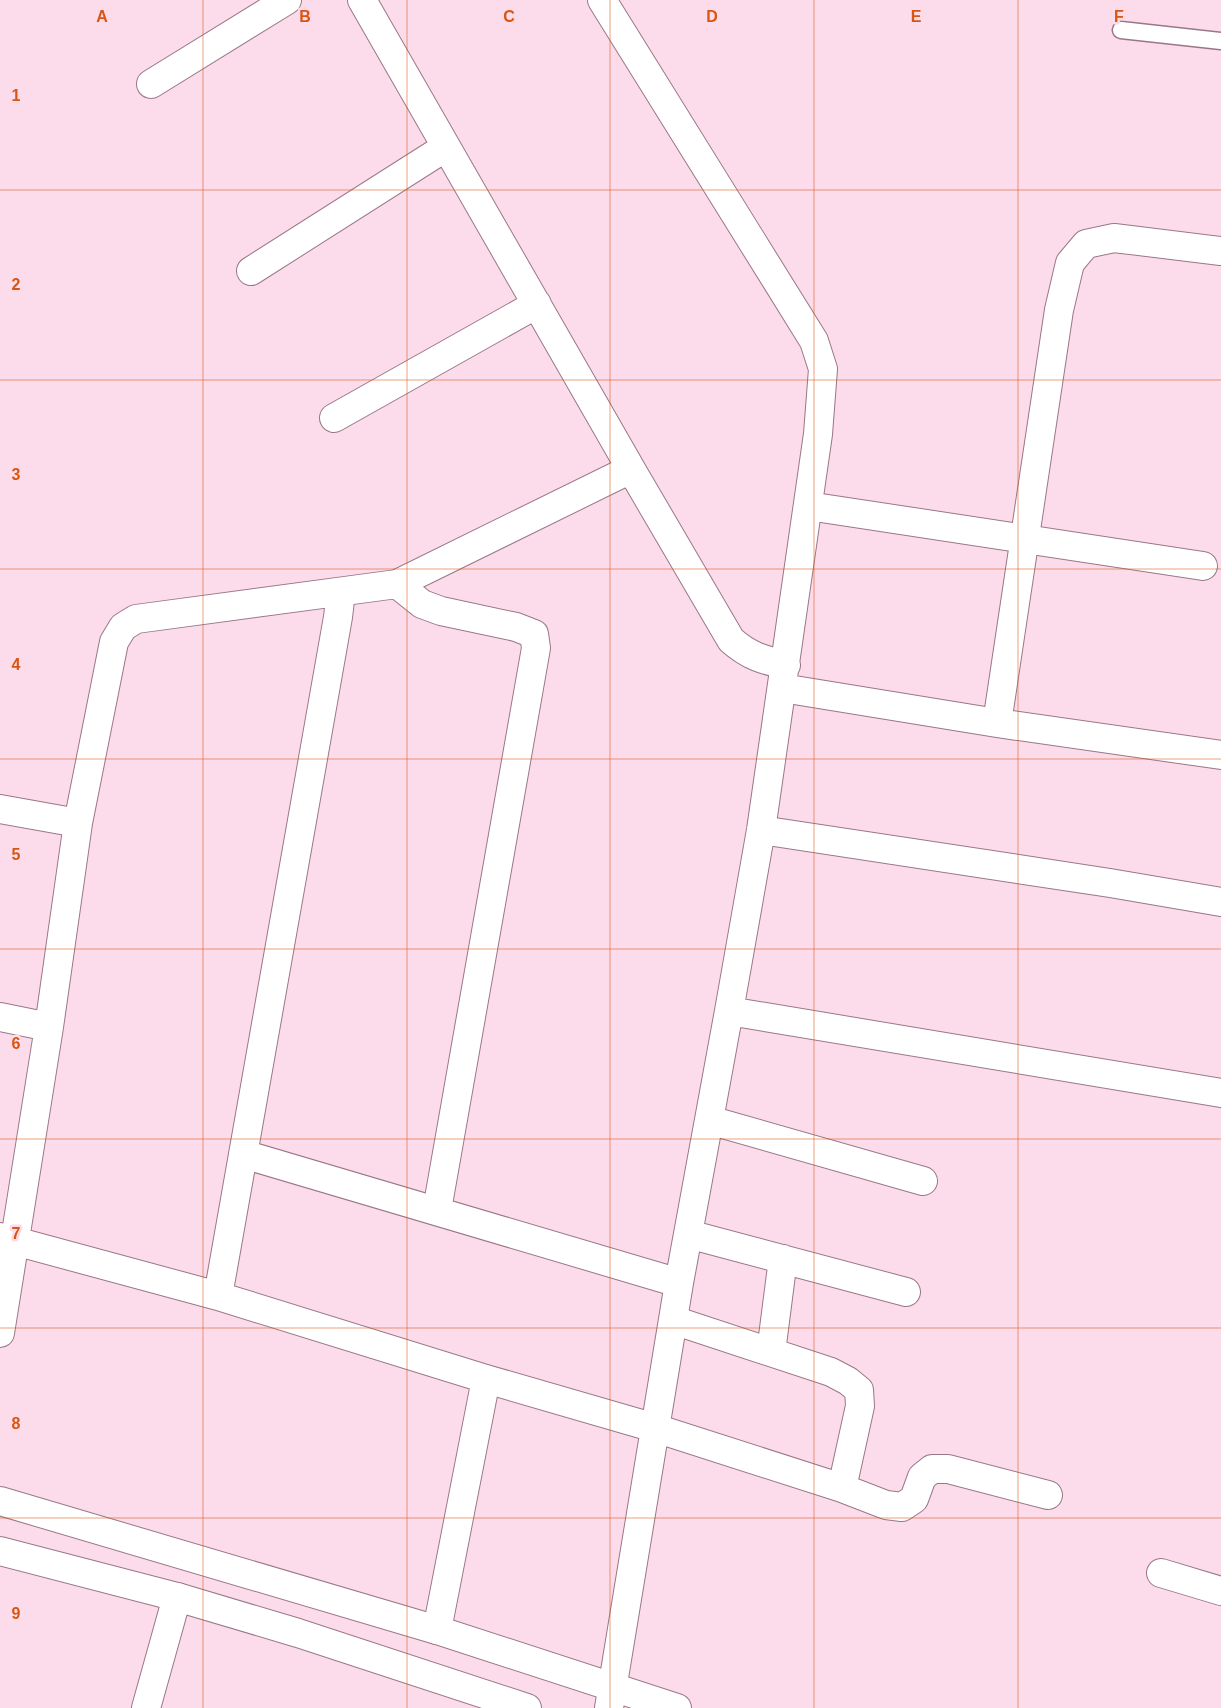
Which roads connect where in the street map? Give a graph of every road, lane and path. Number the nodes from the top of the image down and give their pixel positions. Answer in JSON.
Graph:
{"nodes":[{"id":1,"x":287,"y":0,"type":"edge"},
{"id":2,"x":362,"y":0,"type":"edge"},
{"id":3,"x":602,"y":0,"type":"edge"},
{"id":4,"x":1121,"y":30,"type":"dead end"},
{"id":5,"x":1221,"y":41,"type":"edge"},
{"id":6,"x":151,"y":84,"type":"dead end"},
{"id":7,"x":446,"y":147,"type":"junction"},
{"id":8,"x":1221,"y":251,"type":"edge"},
{"id":9,"x":251,"y":271,"type":"dead end"},
{"id":10,"x":537,"y":304,"type":"junction"},
{"id":11,"x":334,"y":418,"type":"dead end"},
{"id":12,"x":631,"y":469,"type":"junction"},
{"id":13,"x":808,"y":506,"type":"junction"},
{"id":14,"x":1024,"y":539,"type":"junction"},
{"id":15,"x":1203,"y":566,"type":"dead end"},
{"id":16,"x":397,"y":584,"type":"junction"},
{"id":17,"x":341,"y":592,"type":"junction"},
{"id":18,"x":784,"y":677,"type":"junction"},
{"id":19,"x":997,"y":723,"type":"junction"},
{"id":20,"x":1221,"y":755,"type":"edge"},
{"id":21,"x":0,"y":808,"type":"edge"},
{"id":22,"x":78,"y":823,"type":"junction"},
{"id":23,"x":761,"y":830,"type":"junction"},
{"id":24,"x":1221,"y":902,"type":"edge"},
{"id":25,"x":729,"y":1011,"type":"junction"},
{"id":26,"x":0,"y":1017,"type":"edge"},
{"id":27,"x":49,"y":1026,"type":"junction"},
{"id":28,"x":1221,"y":1092,"type":"edge"},
{"id":29,"x":709,"y":1120,"type":"junction"},
{"id":30,"x":243,"y":1154,"type":"junction"},
{"id":31,"x":923,"y":1181,"type":"dead end"},
{"id":32,"x":437,"y":1210,"type":"junction"},
{"id":33,"x":688,"y":1234,"type":"junction"},
{"id":34,"x":8,"y":1239,"type":"edge"},
{"id":35,"x":783,"y":1259,"type":"junction"},
{"id":36,"x":679,"y":1283,"type":"junction"},
{"id":37,"x":906,"y":1292,"type":"dead end"},
{"id":38,"x":218,"y":1296,"type":"junction"},
{"id":39,"x":674,"y":1320,"type":"junction"},
{"id":40,"x":0,"y":1333,"type":"edge"},
{"id":41,"x":771,"y":1352,"type":"junction"},
{"id":42,"x":486,"y":1379,"type":"junction"},
{"id":43,"x":655,"y":1428,"type":"junction"},
{"id":44,"x":842,"y":1488,"type":"junction"},
{"id":45,"x":1048,"y":1495,"type":"dead end"},
{"id":46,"x":0,"y":1501,"type":"edge"},
{"id":47,"x":0,"y":1551,"type":"edge"},
{"id":48,"x":1161,"y":1573,"type":"dead end"},
{"id":49,"x":1221,"y":1592,"type":"edge"},
{"id":50,"x":177,"y":1597,"type":"junction"},
{"id":51,"x":437,"y":1630,"type":"junction"},
{"id":52,"x":611,"y":1698,"type":"edge"},
{"id":53,"x":146,"y":1708,"type":"edge"},
{"id":54,"x":528,"y":1708,"type":"edge"},
{"id":55,"x":676,"y":1708,"type":"edge"}],
"edges":[{"from":1,"to":6,"type":"street"},
{"from":2,"to":7,"type":"street"},
{"from":3,"to":13,"type":"street"},
{"from":4,"to":5,"type":"lane"},
{"from":7,"to":9,"type":"street"},
{"from":7,"to":10,"type":"street"},
{"from":8,"to":14,"type":"street"},
{"from":10,"to":11,"type":"street"},
{"from":10,"to":12,"type":"street"},
{"from":12,"to":16,"type":"street"},
{"from":12,"to":18,"type":"street"},
{"from":13,"to":14,"type":"street"},
{"from":13,"to":18,"type":"street"},
{"from":14,"to":15,"type":"street"},
{"from":14,"to":19,"type":"street"},
{"from":16,"to":17,"type":"street"},
{"from":16,"to":32,"type":"street"},
{"from":17,"to":22,"type":"street"},
{"from":17,"to":30,"type":"street"},
{"from":18,"to":19,"type":"street"},
{"from":18,"to":23,"type":"street"},
{"from":19,"to":20,"type":"street"},
{"from":21,"to":22,"type":"street"},
{"from":22,"to":27,"type":"street"},
{"from":23,"to":24,"type":"street"},
{"from":23,"to":25,"type":"street"},
{"from":25,"to":28,"type":"street"},
{"from":25,"to":29,"type":"street"},
{"from":26,"to":27,"type":"street"},
{"from":27,"to":34,"type":"street"},
{"from":29,"to":31,"type":"street"},
{"from":29,"to":33,"type":"street"},
{"from":30,"to":32,"type":"street"},
{"from":30,"to":38,"type":"street"},
{"from":32,"to":36,"type":"street"},
{"from":33,"to":35,"type":"street"},
{"from":33,"to":36,"type":"street"},
{"from":34,"to":38,"type":"street"},
{"from":34,"to":40,"type":"street"},
{"from":35,"to":37,"type":"street"},
{"from":35,"to":41,"type":"street"},
{"from":36,"to":39,"type":"street"},
{"from":38,"to":42,"type":"street"},
{"from":39,"to":41,"type":"street"},
{"from":39,"to":43,"type":"street"},
{"from":41,"to":44,"type":"street"},
{"from":42,"to":43,"type":"street"},
{"from":42,"to":51,"type":"street"},
{"from":43,"to":44,"type":"street"},
{"from":43,"to":52,"type":"street"},
{"from":44,"to":45,"type":"street"},
{"from":46,"to":51,"type":"street"},
{"from":47,"to":50,"type":"street"},
{"from":48,"to":49,"type":"street"},
{"from":50,"to":53,"type":"street"},
{"from":50,"to":54,"type":"street"},
{"from":51,"to":52,"type":"street"},
{"from":52,"to":55,"type":"street"}]}
